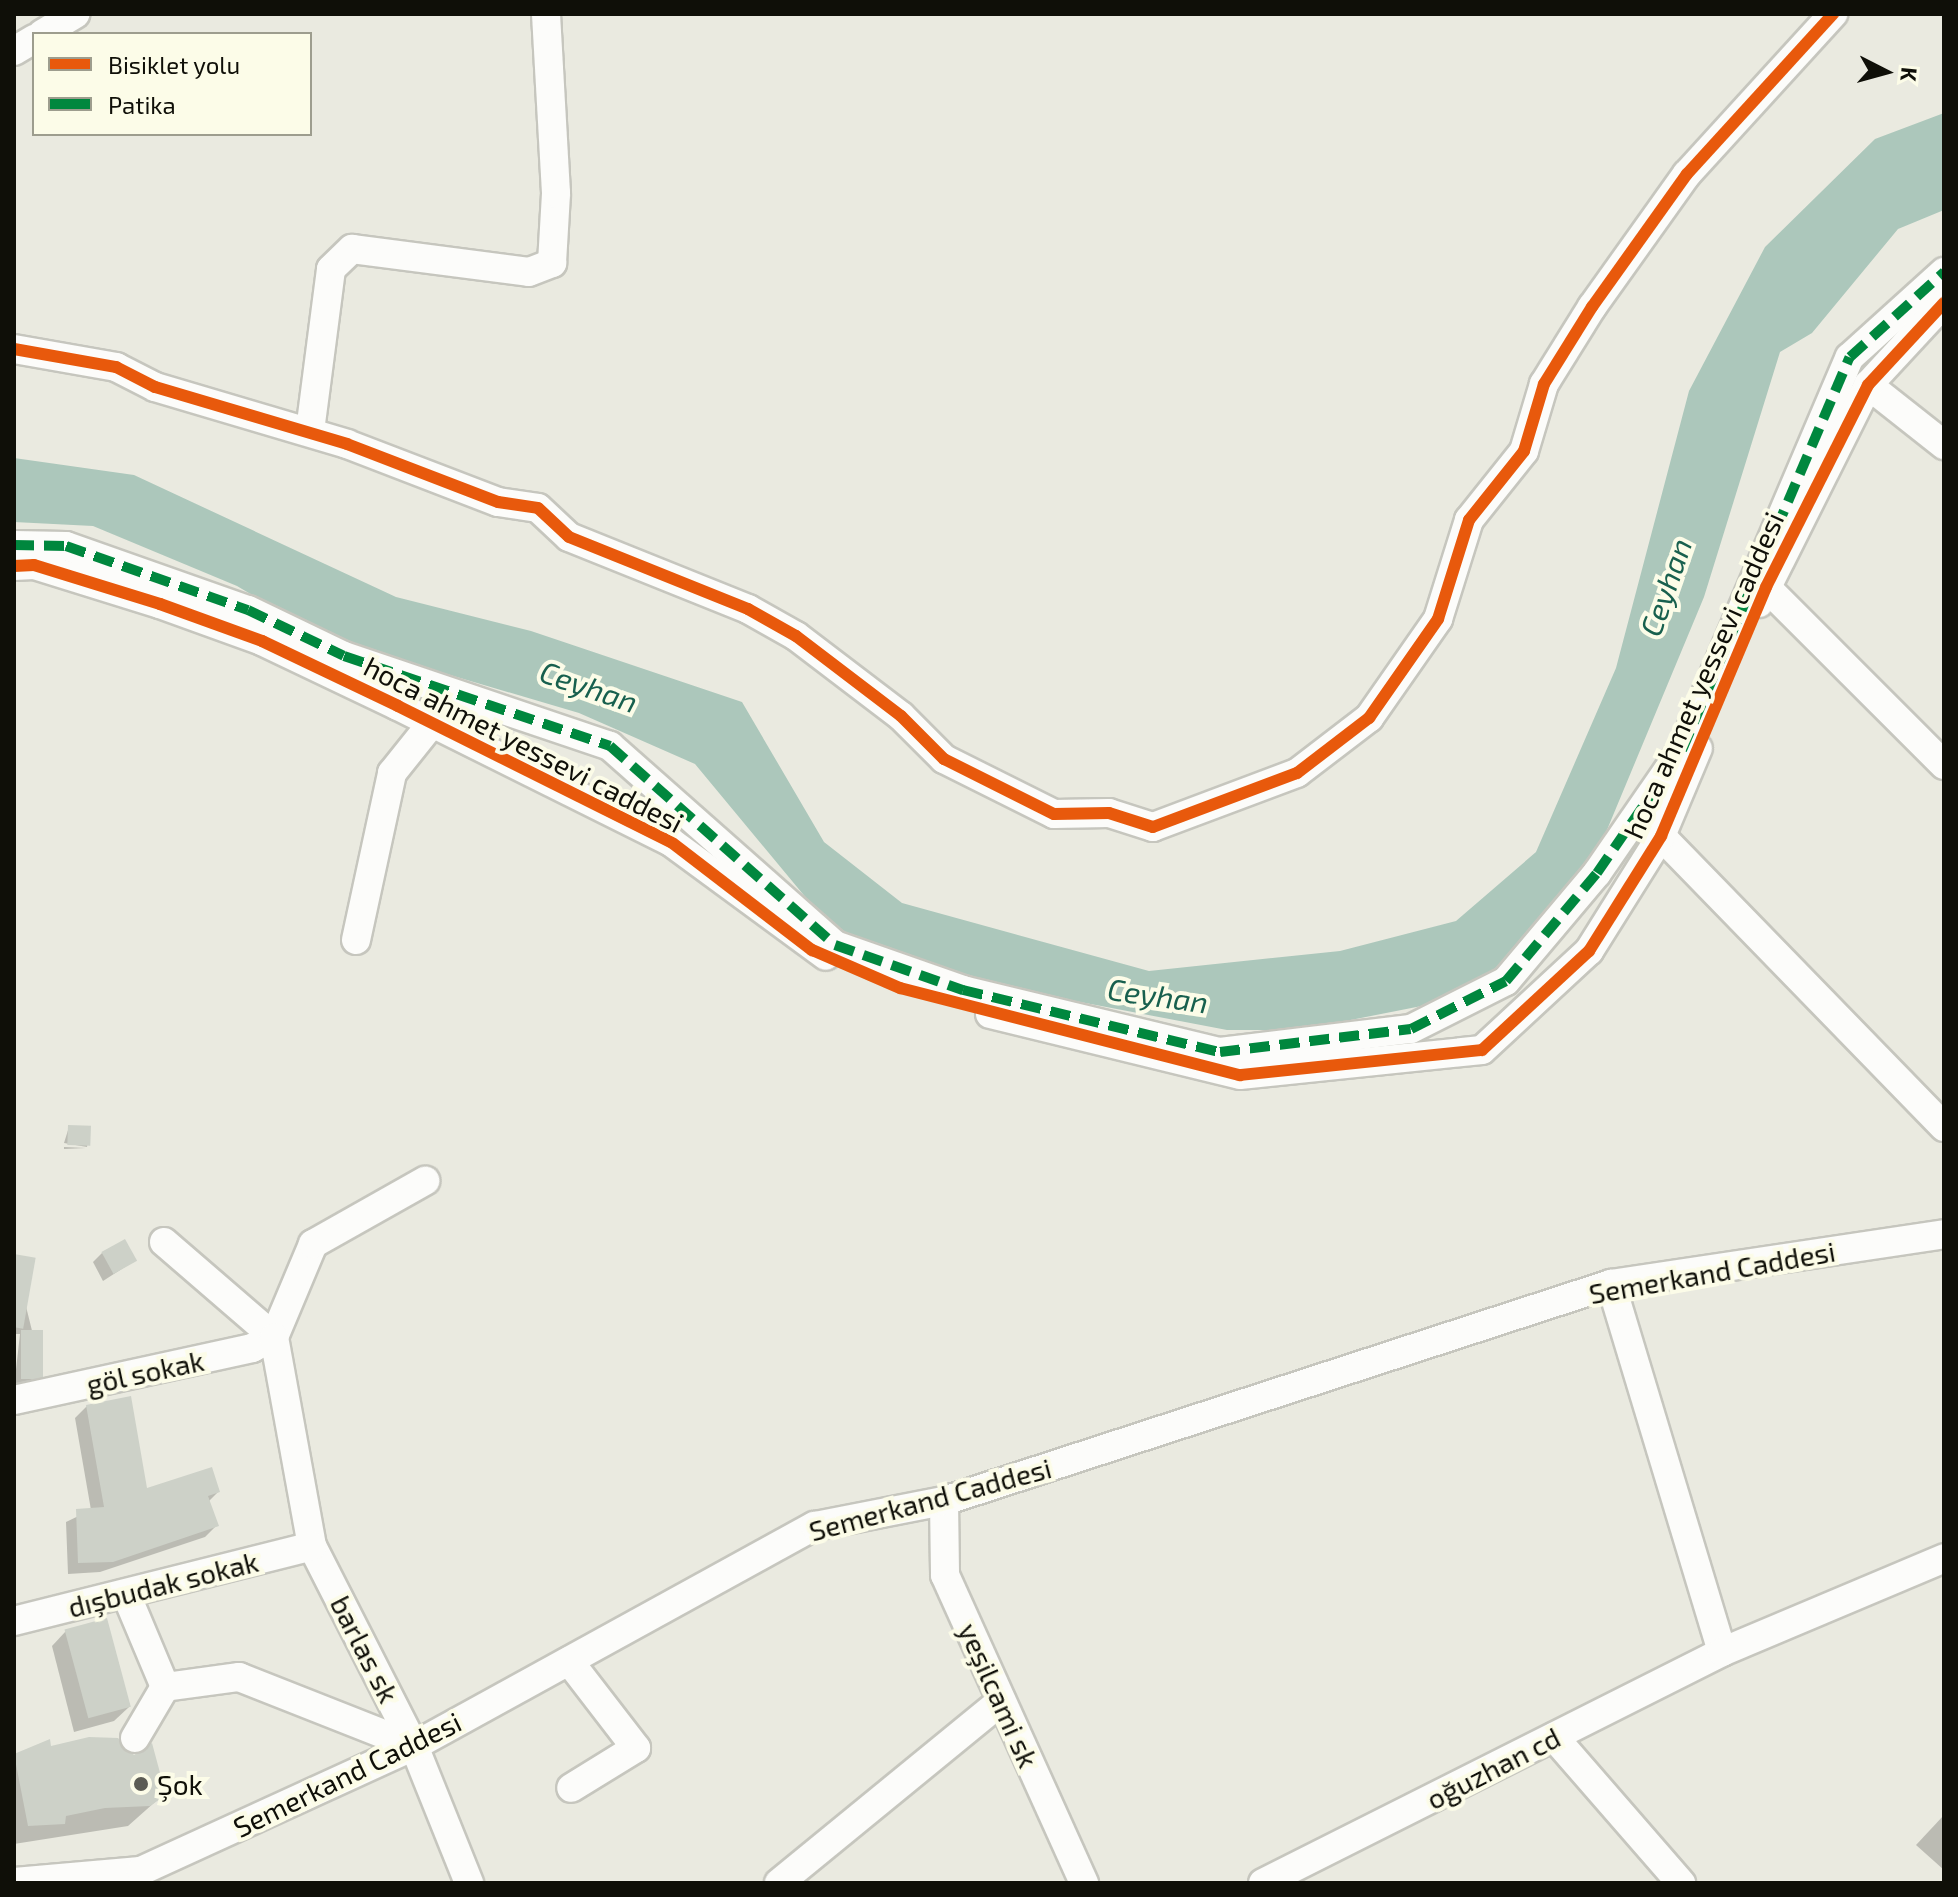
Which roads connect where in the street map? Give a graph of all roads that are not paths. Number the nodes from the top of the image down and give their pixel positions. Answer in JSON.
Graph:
{"nodes":[{"id":1,"x":75,"y":14,"type":"edge"},
{"id":2,"x":546,"y":14,"type":"edge"},
{"id":3,"x":1833,"y":14,"type":"edge"},
{"id":4,"x":45,"y":32,"type":"edge"},
{"id":5,"x":32,"y":40,"type":"edge"},
{"id":6,"x":14,"y":51,"type":"edge"},
{"id":7,"x":1944,"y":272,"type":"edge"},
{"id":8,"x":1944,"y":303,"type":"edge"},
{"id":9,"x":14,"y":349,"type":"edge"},
{"id":10,"x":1868,"y":385,"type":"junction"},
{"id":11,"x":310,"y":431,"type":"junction"},
{"id":12,"x":1944,"y":445,"type":"edge"},
{"id":13,"x":14,"y":545,"type":"edge"},
{"id":14,"x":14,"y":566,"type":"edge"},
{"id":15,"x":1766,"y":587,"type":"junction"},
{"id":16,"x":432,"y":723,"type":"junction"},
{"id":17,"x":1944,"y":765,"type":"edge"},
{"id":18,"x":1661,"y":836,"type":"junction"},
{"id":19,"x":356,"y":940,"type":"dead end"},
{"id":20,"x":1944,"y":1127,"type":"edge"},
{"id":21,"x":425,"y":1181,"type":"dead end"},
{"id":22,"x":1944,"y":1234,"type":"edge"},
{"id":23,"x":164,"y":1242,"type":"dead end"},
{"id":24,"x":1611,"y":1284,"type":"junction"},
{"id":25,"x":274,"y":1337,"type":"junction"},
{"id":26,"x":14,"y":1400,"type":"edge"},
{"id":27,"x":944,"y":1501,"type":"junction"},
{"id":28,"x":312,"y":1546,"type":"junction"},
{"id":29,"x":1944,"y":1558,"type":"edge"},
{"id":30,"x":126,"y":1594,"type":"junction"},
{"id":31,"x":14,"y":1621,"type":"edge"},
{"id":32,"x":1722,"y":1652,"type":"junction"},
{"id":33,"x":569,"y":1661,"type":"junction"},
{"id":34,"x":165,"y":1687,"type":"junction"},
{"id":35,"x":1001,"y":1701,"type":"junction"},
{"id":36,"x":1554,"y":1737,"type":"junction"},
{"id":37,"x":135,"y":1738,"type":"dead end"},
{"id":38,"x":414,"y":1746,"type":"junction"},
{"id":39,"x":571,"y":1788,"type":"dead end"},
{"id":40,"x":143,"y":1877,"type":"edge"},
{"id":41,"x":14,"y":1882,"type":"edge"},
{"id":42,"x":469,"y":1883,"type":"edge"},
{"id":43,"x":779,"y":1883,"type":"edge"},
{"id":44,"x":1084,"y":1883,"type":"edge"},
{"id":45,"x":1263,"y":1883,"type":"edge"},
{"id":46,"x":1681,"y":1883,"type":"edge"}],
"edges":[{"from":1,"to":4,"type":"street"},
{"from":2,"to":11,"type":"street"},
{"from":3,"to":11,"type":"street"},
{"from":5,"to":6,"type":"street"},
{"from":7,"to":13,"type":"street"},
{"from":8,"to":10,"type":"street","name":"hoca ahmet yessevi caddesi"},
{"from":9,"to":11,"type":"street"},
{"from":10,"to":12,"type":"street"},
{"from":10,"to":15,"type":"street","name":"hoca ahmet yessevi caddesi"},
{"from":14,"to":16,"type":"street","name":"hoca ahmet yessevi caddesi"},
{"from":15,"to":17,"type":"street"},
{"from":15,"to":18,"type":"street","name":"hoca ahmet yessevi caddesi"},
{"from":16,"to":18,"type":"street","name":"hoca ahmet yessevi caddesi"},
{"from":16,"to":19,"type":"street"},
{"from":18,"to":20,"type":"street"},
{"from":21,"to":25,"type":"street"},
{"from":22,"to":24,"type":"street","name":"Semerkand Caddesi"},
{"from":23,"to":25,"type":"street"},
{"from":24,"to":27,"type":"street","name":"Semerkand Caddesi"},
{"from":24,"to":32,"type":"street"},
{"from":25,"to":26,"type":"street","name":"göl sokak"},
{"from":25,"to":28,"type":"street","name":"barlas sk"},
{"from":27,"to":33,"type":"street","name":"Semerkand Caddesi"},
{"from":27,"to":35,"type":"street","name":"yeşilcami sk"},
{"from":28,"to":30,"type":"street","name":"dışbudak sokak"},
{"from":28,"to":38,"type":"street","name":"barlas sk"},
{"from":29,"to":32,"type":"street","name":"oğuzhan cd"},
{"from":30,"to":31,"type":"street","name":"dışbudak sokak"},
{"from":30,"to":34,"type":"street"},
{"from":32,"to":36,"type":"street","name":"oğuzhan cd"},
{"from":33,"to":38,"type":"street","name":"Semerkand Caddesi"},
{"from":33,"to":39,"type":"street"},
{"from":34,"to":37,"type":"street"},
{"from":34,"to":38,"type":"street","name":"barlas sk"},
{"from":35,"to":43,"type":"street"},
{"from":35,"to":44,"type":"street","name":"yeşilcami sk"},
{"from":36,"to":45,"type":"street","name":"oğuzhan cd"},
{"from":36,"to":46,"type":"street"},
{"from":38,"to":40,"type":"street","name":"Semerkand Caddesi"},
{"from":38,"to":42,"type":"street"},
{"from":40,"to":41,"type":"street","name":"Semerkand Caddesi"}]}
